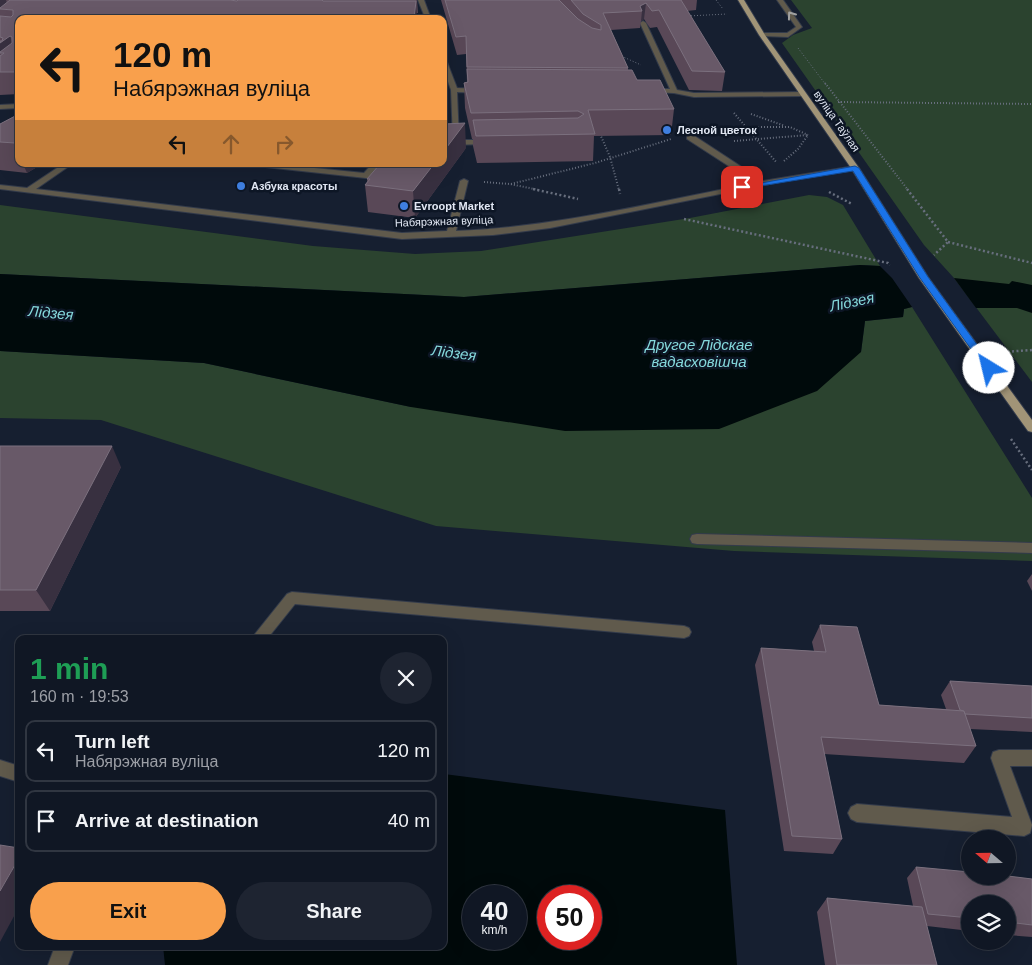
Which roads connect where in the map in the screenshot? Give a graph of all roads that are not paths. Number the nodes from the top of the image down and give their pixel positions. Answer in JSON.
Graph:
{"nodes":[{"id":1,"x":421,"y":0,"type":"edge"},
{"id":2,"x":741,"y":0,"type":"edge"},
{"id":3,"x":780,"y":0,"type":"edge"},
{"id":4,"x":427,"y":15,"type":"edge"},
{"id":5,"x":643,"y":23,"type":"edge"},
{"id":6,"x":762,"y":35,"type":"junction"},
{"id":7,"x":447,"y":70,"type":"edge"},
{"id":8,"x":454,"y":90,"type":"junction"},
{"id":9,"x":491,"y":91,"type":"edge"},
{"id":10,"x":640,"y":91,"type":"edge"},
{"id":11,"x":674,"y":91,"type":"junction"},
{"id":12,"x":803,"y":94,"type":"junction"},
{"id":13,"x":15,"y":106,"type":"edge"},
{"id":14,"x":0,"y":107,"type":"edge"},
{"id":15,"x":690,"y":138,"type":"dead end"},
{"id":16,"x":494,"y":142,"type":"edge"},
{"id":17,"x":447,"y":143,"type":"edge"},
{"id":18,"x":456,"y":143,"type":"junction"},
{"id":19,"x":64,"y":167,"type":"edge"},
{"id":20,"x":284,"y":167,"type":"edge"},
{"id":21,"x":374,"y":167,"type":"edge"},
{"id":22,"x":855,"y":168,"type":"junction"},
{"id":23,"x":464,"y":180,"type":"road end"},
{"id":24,"x":761,"y":184,"type":"junction"},
{"id":25,"x":0,"y":187,"type":"edge"},
{"id":26,"x":28,"y":191,"type":"junction"},
{"id":27,"x":451,"y":234,"type":"junction"},
{"id":28,"x":1032,"y":428,"type":"edge"},
{"id":29,"x":697,"y":539,"type":"dead end"},
{"id":30,"x":1032,"y":548,"type":"edge"},
{"id":31,"x":684,"y":632,"type":"dead end"},
{"id":32,"x":261,"y":635,"type":"edge"},
{"id":33,"x":1032,"y":758,"type":"edge"},
{"id":34,"x":0,"y":768,"type":"edge"},
{"id":35,"x":15,"y":773,"type":"edge"},
{"id":36,"x":857,"y":813,"type":"dead end"},
{"id":37,"x":64,"y":950,"type":"edge"},
{"id":38,"x":58,"y":965,"type":"edge"}],
"edges":[{"from":1,"to":4,"type":"street"},
{"from":2,"to":6,"type":"main road","name":"вуліца Таўлая"},
{"from":6,"to":3,"type":"street","one_way":true},
{"from":5,"to":11,"type":"street"},
{"from":6,"to":12,"type":"main road","name":"вуліца Таўлая"},
{"from":7,"to":8,"type":"street"},
{"from":8,"to":9,"type":"street"},
{"from":8,"to":18,"type":"street"},
{"from":10,"to":11,"type":"street"},
{"from":11,"to":12,"type":"street"},
{"from":12,"to":22,"type":"main road","name":"вуліца Таўлая"},
{"from":13,"to":14,"type":"street"},
{"from":15,"to":24,"type":"street"},
{"from":16,"to":18,"type":"street"},
{"from":17,"to":18,"type":"street"},
{"from":19,"to":26,"type":"street"},
{"from":20,"to":21,"type":"street"},
{"from":22,"to":24,"type":"street","name":"Набярэжная вуліца"},
{"from":22,"to":28,"type":"main road","name":"вуліца Таўлая"},
{"from":23,"to":27,"type":"street"},
{"from":24,"to":27,"type":"street","name":"Набярэжная вуліца"},
{"from":25,"to":26,"type":"street","name":"Набярэжная вуліца"},
{"from":26,"to":27,"type":"street","name":"Набярэжная вуліца"},
{"from":29,"to":30,"type":"street"},
{"from":31,"to":32,"type":"street"},
{"from":33,"to":36,"type":"street"},
{"from":34,"to":35,"type":"street"},
{"from":37,"to":38,"type":"street"}]}
